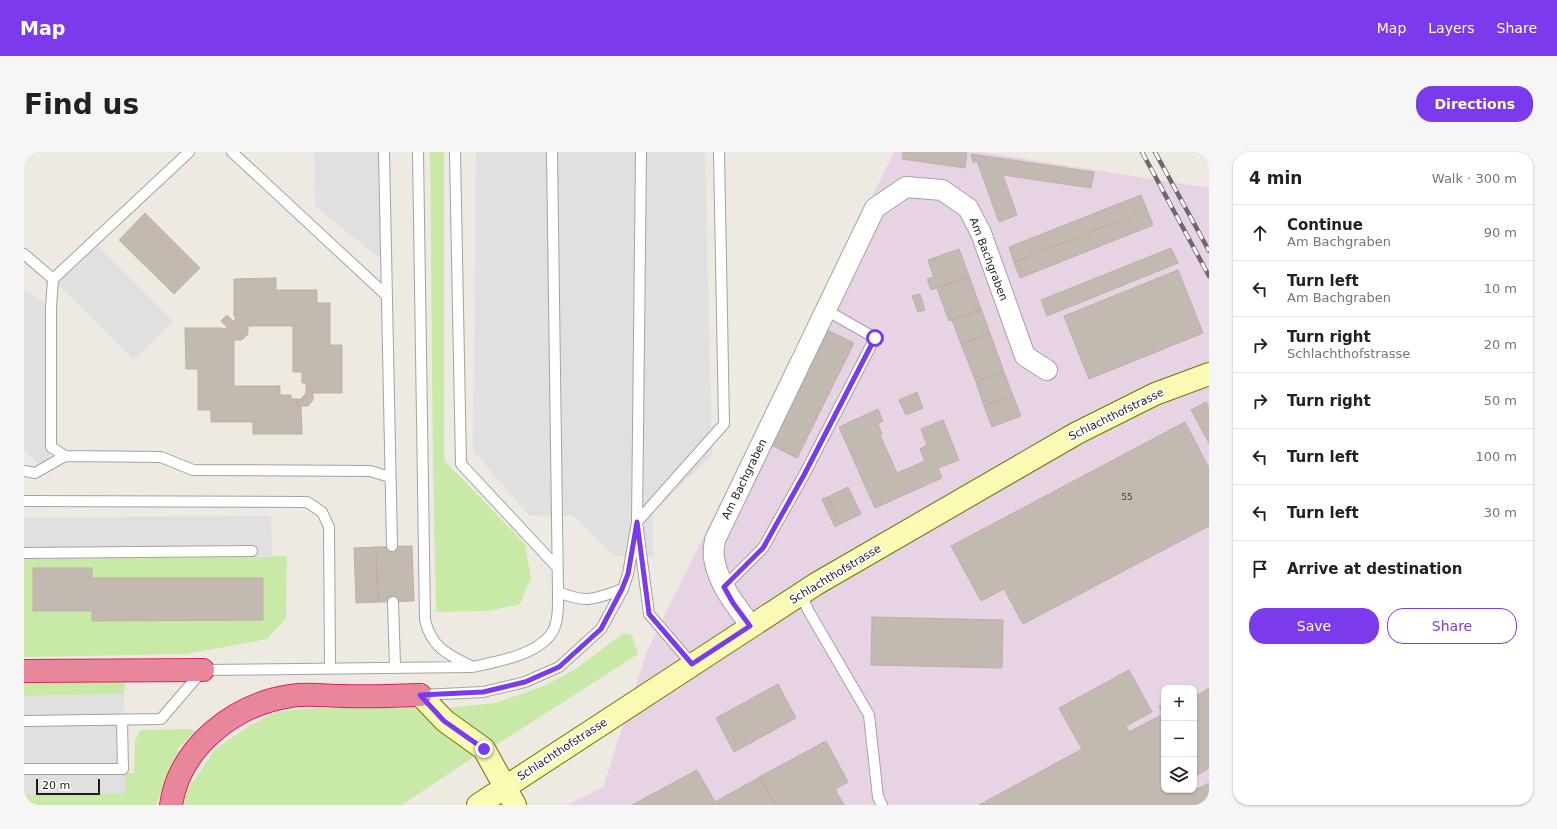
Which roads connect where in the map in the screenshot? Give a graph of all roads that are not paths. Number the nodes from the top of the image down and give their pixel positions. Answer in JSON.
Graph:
{"nodes":[{"id":1,"x":189,"y":152,"type":"edge"},
{"id":2,"x":232,"y":152,"type":"edge"},
{"id":3,"x":384,"y":152,"type":"edge"},
{"id":4,"x":418,"y":152,"type":"edge"},
{"id":5,"x":454,"y":152,"type":"edge"},
{"id":6,"x":552,"y":152,"type":"edge"},
{"id":7,"x":641,"y":152,"type":"edge"},
{"id":8,"x":719,"y":152,"type":"edge"},
{"id":9,"x":24,"y":254,"type":"edge"},
{"id":10,"x":53,"y":279,"type":"junction"},
{"id":11,"x":386,"y":295,"type":"junction"},
{"id":12,"x":826,"y":310,"type":"junction"},
{"id":13,"x":1047,"y":370,"type":"dead end"},
{"id":14,"x":1209,"y":374,"type":"edge"},
{"id":15,"x":65,"y":456,"type":"junction"},
{"id":16,"x":24,"y":471,"type":"edge"},
{"id":17,"x":390,"y":477,"type":"junction"},
{"id":18,"x":24,"y":501,"type":"edge"},
{"id":19,"x":637,"y":522,"type":"junction"},
{"id":20,"x":392,"y":546,"type":"dead end"},
{"id":21,"x":252,"y":551,"type":"dead end"},
{"id":22,"x":24,"y":553,"type":"edge"},
{"id":23,"x":557,"y":567,"type":"junction"},
{"id":24,"x":724,"y":587,"type":"junction"},
{"id":25,"x":622,"y":589,"type":"junction"},
{"id":26,"x":558,"y":592,"type":"junction"},
{"id":27,"x":801,"y":594,"type":"junction"},
{"id":28,"x":393,"y":602,"type":"dead end"},
{"id":29,"x":750,"y":626,"type":"junction"},
{"id":30,"x":692,"y":664,"type":"junction"},
{"id":31,"x":395,"y":666,"type":"junction"},
{"id":32,"x":330,"y":667,"type":"junction"},
{"id":33,"x":472,"y":667,"type":"junction"},
{"id":34,"x":203,"y":670,"type":"junction"},
{"id":35,"x":24,"y":671,"type":"edge"},
{"id":36,"x":420,"y":695,"type":"junction"},
{"id":37,"x":122,"y":720,"type":"junction"},
{"id":38,"x":24,"y":721,"type":"edge"},
{"id":39,"x":24,"y":769,"type":"edge"},
{"id":40,"x":510,"y":796,"type":"edge"},
{"id":41,"x":171,"y":805,"type":"edge"},
{"id":42,"x":478,"y":805,"type":"edge"},
{"id":43,"x":882,"y":805,"type":"edge"}],
"edges":[{"from":1,"to":10,"type":"lane"},
{"from":2,"to":11,"type":"lane"},
{"from":3,"to":11,"type":"lane"},
{"from":4,"to":33,"type":"lane"},
{"from":5,"to":23,"type":"lane"},
{"from":6,"to":23,"type":"lane"},
{"from":7,"to":19,"type":"lane"},
{"from":8,"to":19,"type":"lane"},
{"from":9,"to":10,"type":"lane"},
{"from":10,"to":15,"type":"lane"},
{"from":11,"to":17,"type":"lane"},
{"from":12,"to":13,"type":"street","name":"Am Bachgraben"},
{"from":12,"to":24,"type":"street","name":"Am Bachgraben"},
{"from":12,"to":24,"type":"lane"},
{"from":14,"to":27,"type":"main road","name":"Schlachthofstrasse"},
{"from":15,"to":16,"type":"lane"},
{"from":15,"to":17,"type":"lane"},
{"from":17,"to":20,"type":"lane"},
{"from":18,"to":32,"type":"lane"},
{"from":19,"to":25,"type":"lane"},
{"from":19,"to":30,"type":"lane"},
{"from":21,"to":22,"type":"lane"},
{"from":23,"to":26,"type":"lane"},
{"from":24,"to":29,"type":"street","name":"Am Bachgraben"},
{"from":25,"to":26,"type":"lane"},
{"from":25,"to":36,"type":"lane"},
{"from":26,"to":33,"type":"lane"},
{"from":27,"to":29,"type":"main road","name":"Schlachthofstrasse"},
{"from":27,"to":43,"type":"lane"},
{"from":28,"to":31,"type":"lane"},
{"from":29,"to":30,"type":"main road","name":"Schlachthofstrasse"},
{"from":30,"to":40,"type":"main road","name":"Schlachthofstrasse"},
{"from":31,"to":32,"type":"lane"},
{"from":31,"to":33,"type":"lane"},
{"from":32,"to":34,"type":"lane"},
{"from":34,"to":35,"type":"highway"},
{"from":34,"to":37,"type":"lane"},
{"from":36,"to":40,"type":"main road"},
{"from":36,"to":41,"type":"highway"},
{"from":37,"to":38,"type":"lane"},
{"from":37,"to":39,"type":"lane"},
{"from":40,"to":42,"type":"main road","name":"Schlachthofstrasse"}]}
